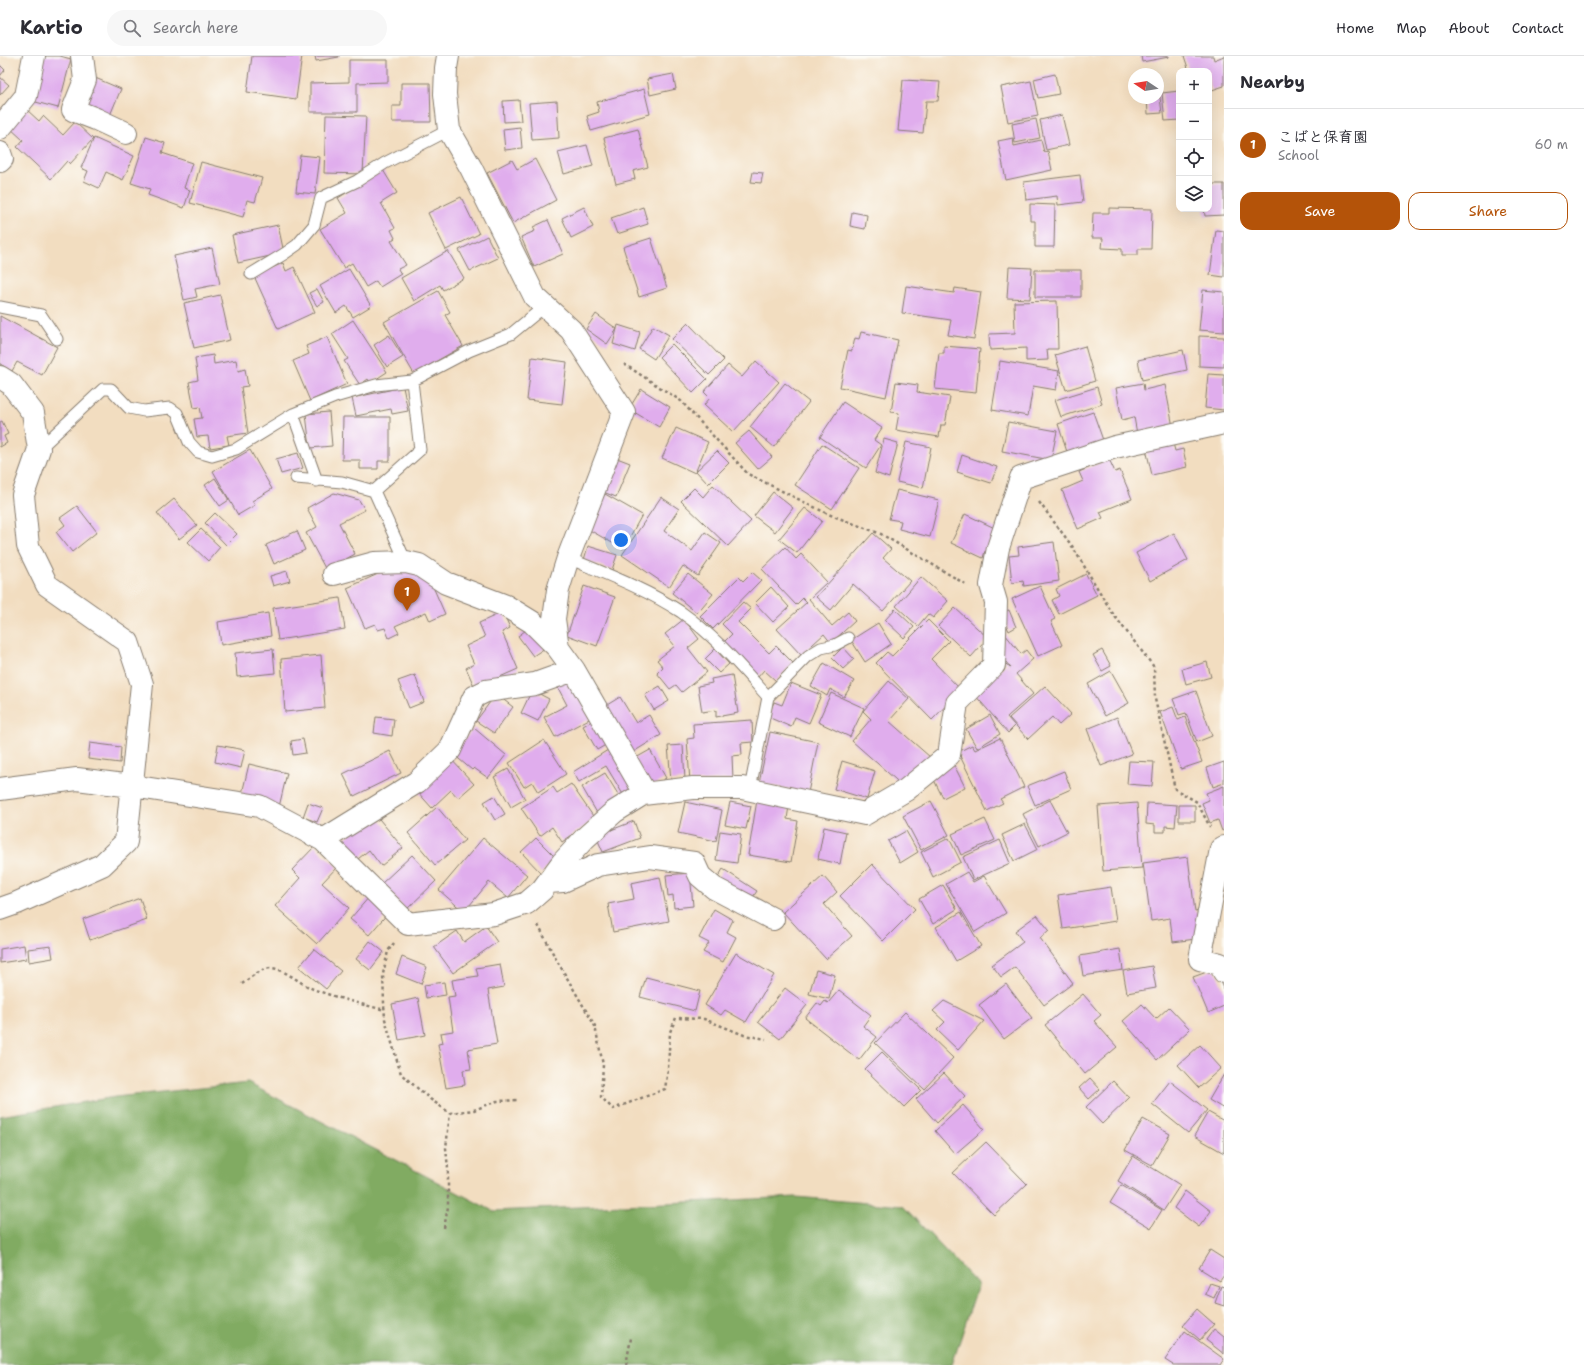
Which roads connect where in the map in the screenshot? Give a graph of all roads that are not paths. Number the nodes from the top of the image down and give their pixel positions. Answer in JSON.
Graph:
{"nodes":[{"id":1,"x":34,"y":56,"type":"edge"},
{"id":2,"x":82,"y":56,"type":"edge"},
{"id":3,"x":448,"y":56,"type":"edge"},
{"id":4,"x":0,"y":128,"type":"edge"},
{"id":5,"x":449,"y":130,"type":"junction"},
{"id":6,"x":126,"y":133,"type":"dead end"},
{"id":7,"x":0,"y":153,"type":"edge"},
{"id":8,"x":0,"y":161,"type":"edge"},
{"id":9,"x":251,"y":274,"type":"dead end"},
{"id":10,"x":545,"y":306,"type":"junction"},
{"id":11,"x":0,"y":307,"type":"edge"},
{"id":12,"x":58,"y":339,"type":"dead end"},
{"id":13,"x":0,"y":378,"type":"edge"},
{"id":14,"x":412,"y":381,"type":"junction"},
{"id":15,"x":293,"y":414,"type":"junction"},
{"id":16,"x":1224,"y":423,"type":"edge"},
{"id":17,"x":39,"y":449,"type":"junction"},
{"id":18,"x":296,"y":478,"type":"dead end"},
{"id":19,"x":317,"y":481,"type":"junction"},
{"id":20,"x":374,"y":491,"type":"junction"},
{"id":21,"x":568,"y":558,"type":"junction"},
{"id":22,"x":406,"y":562,"type":"junction"},
{"id":23,"x":334,"y":574,"type":"dead end"},
{"id":24,"x":848,"y":638,"type":"dead end"},
{"id":25,"x":558,"y":648,"type":"junction"},
{"id":26,"x":574,"y":670,"type":"junction"},
{"id":27,"x":768,"y":697,"type":"junction"},
{"id":28,"x":132,"y":786,"type":"junction"},
{"id":29,"x":0,"y":789,"type":"edge"},
{"id":30,"x":750,"y":789,"type":"junction"},
{"id":31,"x":645,"y":793,"type":"junction"},
{"id":32,"x":323,"y":840,"type":"junction"},
{"id":33,"x":1223,"y":848,"type":"edge"},
{"id":34,"x":548,"y":882,"type":"junction"},
{"id":35,"x":0,"y":909,"type":"edge"},
{"id":36,"x":773,"y":919,"type":"dead end"},
{"id":37,"x":1224,"y":972,"type":"edge"}],
"edges":[{"from":1,"to":4,"type":"street"},
{"from":2,"to":6,"type":"street"},
{"from":3,"to":5,"type":"street"},
{"from":5,"to":9,"type":"lane"},
{"from":5,"to":10,"type":"street"},
{"from":7,"to":8,"type":"street"},
{"from":10,"to":14,"type":"lane"},
{"from":10,"to":21,"type":"street"},
{"from":11,"to":12,"type":"lane"},
{"from":13,"to":17,"type":"street"},
{"from":14,"to":15,"type":"lane"},
{"from":14,"to":20,"type":"lane"},
{"from":15,"to":17,"type":"lane"},
{"from":15,"to":19,"type":"lane"},
{"from":16,"to":30,"type":"street"},
{"from":17,"to":28,"type":"street"},
{"from":18,"to":19,"type":"lane"},
{"from":19,"to":20,"type":"lane"},
{"from":20,"to":22,"type":"lane"},
{"from":21,"to":25,"type":"street"},
{"from":21,"to":27,"type":"lane"},
{"from":22,"to":23,"type":"street"},
{"from":22,"to":25,"type":"street"},
{"from":24,"to":27,"type":"lane"},
{"from":25,"to":26,"type":"street"},
{"from":26,"to":31,"type":"street"},
{"from":26,"to":32,"type":"street"},
{"from":27,"to":30,"type":"lane"},
{"from":28,"to":29,"type":"street"},
{"from":28,"to":32,"type":"street"},
{"from":28,"to":35,"type":"street"},
{"from":30,"to":31,"type":"street"},
{"from":31,"to":34,"type":"street"},
{"from":32,"to":34,"type":"street"},
{"from":33,"to":37,"type":"street"},
{"from":34,"to":36,"type":"street"}]}
